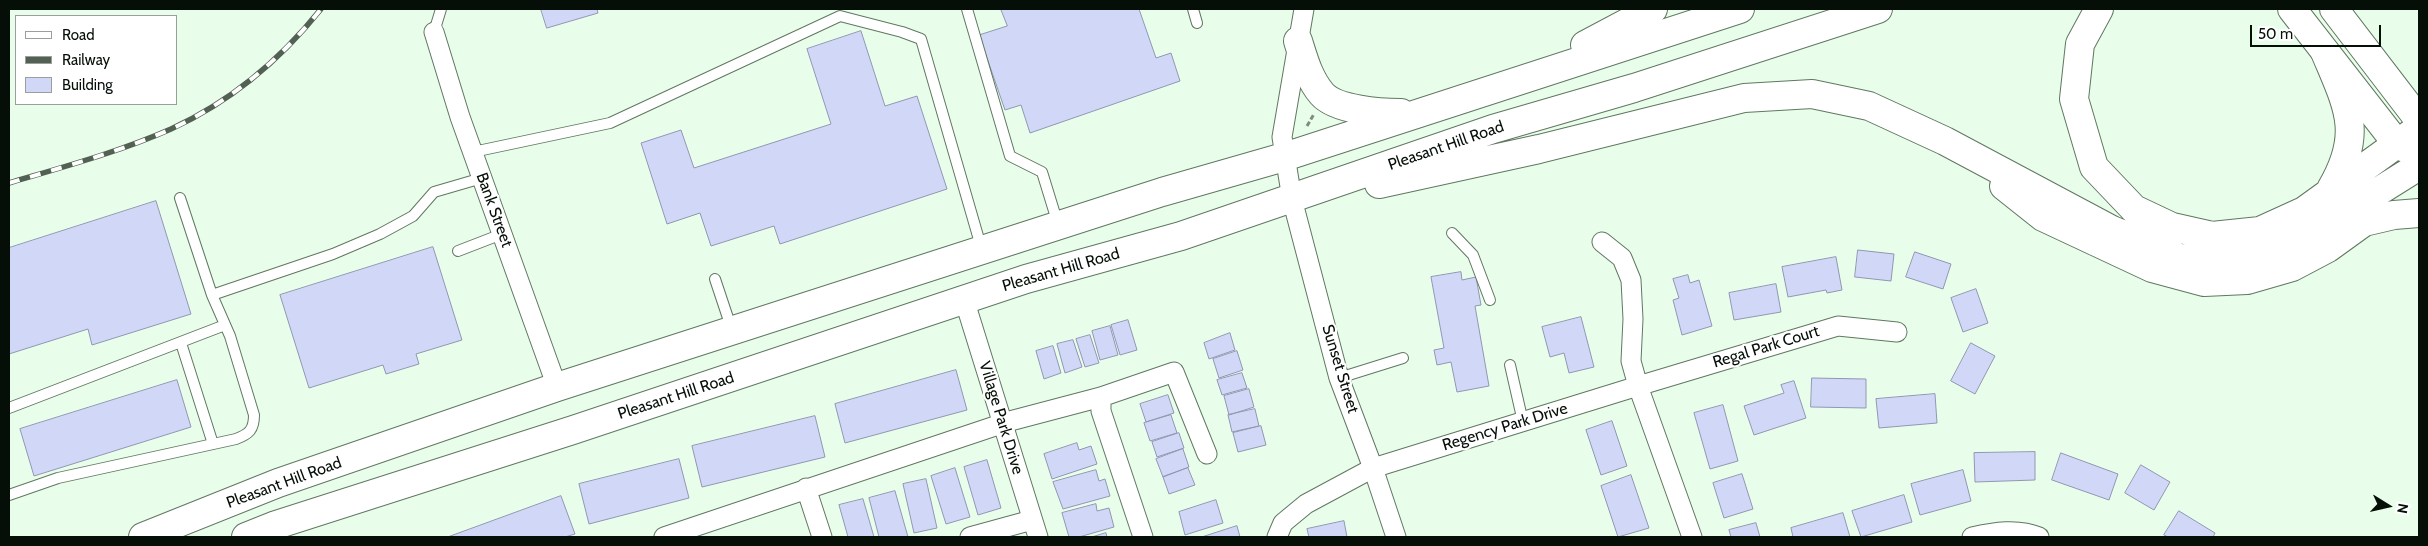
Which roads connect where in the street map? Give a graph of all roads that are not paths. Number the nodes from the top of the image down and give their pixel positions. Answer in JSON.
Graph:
{"nodes":[{"id":1,"x":441,"y":9,"type":"edge"},
{"id":2,"x":967,"y":9,"type":"edge"},
{"id":3,"x":1193,"y":9,"type":"edge"},
{"id":4,"x":1304,"y":9,"type":"edge"},
{"id":5,"x":1653,"y":9,"type":"edge"},
{"id":6,"x":1740,"y":9,"type":"edge"},
{"id":7,"x":1878,"y":9,"type":"edge"},
{"id":8,"x":2099,"y":9,"type":"edge"},
{"id":9,"x":2292,"y":9,"type":"edge"},
{"id":10,"x":2334,"y":9,"type":"edge"},
{"id":11,"x":1197,"y":23,"type":"dead end"},
{"id":12,"x":434,"y":32,"type":"joint"},
{"id":13,"x":1298,"y":41,"type":"junction"},
{"id":14,"x":2326,"y":52,"type":"junction"},
{"id":15,"x":1524,"y":78,"type":"junction"},
{"id":16,"x":1420,"y":112,"type":"junction"},
{"id":17,"x":2419,"y":120,"type":"edge"},
{"id":18,"x":2419,"y":128,"type":"edge"},
{"id":19,"x":1945,"y":140,"type":"junction"},
{"id":20,"x":2408,"y":149,"type":"edge"},
{"id":21,"x":472,"y":152,"type":"junction"},
{"id":22,"x":1285,"y":156,"type":"junction"},
{"id":23,"x":2419,"y":166,"type":"edge"},
{"id":24,"x":482,"y":178,"type":"junction"},
{"id":25,"x":2329,"y":192,"type":"junction"},
{"id":26,"x":180,"y":198,"type":"dead end"},
{"id":27,"x":1292,"y":199,"type":"junction"},
{"id":28,"x":2419,"y":213,"type":"edge"},
{"id":29,"x":1059,"y":226,"type":"junction"},
{"id":30,"x":1452,"y":233,"type":"dead end"},
{"id":31,"x":502,"y":234,"type":"junction"},
{"id":32,"x":1602,"y":242,"type":"dead end"},
{"id":33,"x":458,"y":251,"type":"dead end"},
{"id":34,"x":982,"y":251,"type":"junction"},
{"id":35,"x":715,"y":279,"type":"dead end"},
{"id":36,"x":212,"y":295,"type":"junction"},
{"id":37,"x":964,"y":299,"type":"junction"},
{"id":38,"x":1490,"y":300,"type":"dead end"},
{"id":39,"x":225,"y":325,"type":"junction"},
{"id":40,"x":733,"y":331,"type":"junction"},
{"id":41,"x":1897,"y":332,"type":"dead end"},
{"id":42,"x":181,"y":343,"type":"junction"},
{"id":43,"x":1403,"y":358,"type":"dead end"},
{"id":44,"x":1510,"y":366,"type":"dead end"},
{"id":45,"x":1339,"y":378,"type":"junction"},
{"id":46,"x":1638,"y":386,"type":"junction"},
{"id":47,"x":557,"y":388,"type":"junction"},
{"id":48,"x":1101,"y":397,"type":"junction"},
{"id":49,"x":9,"y":408,"type":"edge"},
{"id":50,"x":1523,"y":422,"type":"junction"},
{"id":51,"x":1003,"y":423,"type":"junction"},
{"id":52,"x":213,"y":444,"type":"junction"},
{"id":53,"x":1207,"y":454,"type":"dead end"},
{"id":54,"x":1373,"y":468,"type":"junction"},
{"id":55,"x":806,"y":488,"type":"junction"},
{"id":56,"x":9,"y":495,"type":"edge"},
{"id":57,"x":1035,"y":528,"type":"edge"},
{"id":58,"x":143,"y":537,"type":"edge"},
{"id":59,"x":246,"y":537,"type":"edge"},
{"id":60,"x":664,"y":537,"type":"edge"},
{"id":61,"x":822,"y":537,"type":"edge"},
{"id":62,"x":970,"y":537,"type":"edge"},
{"id":63,"x":1143,"y":537,"type":"edge"},
{"id":64,"x":1277,"y":537,"type":"edge"},
{"id":65,"x":1396,"y":537,"type":"edge"},
{"id":66,"x":1692,"y":537,"type":"edge"},
{"id":67,"x":1972,"y":537,"type":"edge"},
{"id":68,"x":2039,"y":537,"type":"edge"}],
"edges":[{"from":1,"to":12,"type":"lane"},
{"from":2,"to":29,"type":"lane"},
{"from":3,"to":11,"type":"lane"},
{"from":4,"to":13,"type":"street","name":"Sunset Street"},
{"from":5,"to":15,"type":"main road"},
{"from":6,"to":15,"type":"main road","name":"Pleasant Hill Road"},
{"from":7,"to":27,"type":"main road","name":"Pleasant Hill Road"},
{"from":8,"to":25,"type":"main road"},
{"from":9,"to":14,"type":"main road"},
{"from":10,"to":17,"type":"main road"},
{"from":12,"to":21,"type":"street","name":"Bank Street"},
{"from":13,"to":16,"type":"main road"},
{"from":13,"to":22,"type":"street","name":"Sunset Street"},
{"from":14,"to":20,"type":"main road"},
{"from":14,"to":25,"type":"main road"},
{"from":15,"to":16,"type":"main road","name":"Pleasant Hill Road"},
{"from":16,"to":22,"type":"main road","name":"Pleasant Hill Road"},
{"from":18,"to":20,"type":"main road"},
{"from":19,"to":23,"type":"main road"},
{"from":19,"to":27,"type":"main road"},
{"from":19,"to":28,"type":"main road"},
{"from":20,"to":25,"type":"main road"},
{"from":21,"to":24,"type":"street","name":"Bank Street"},
{"from":21,"to":34,"type":"lane"},
{"from":22,"to":27,"type":"street","name":"Sunset Street"},
{"from":22,"to":29,"type":"main road","name":"Pleasant Hill Road"},
{"from":24,"to":31,"type":"street","name":"Bank Street"},
{"from":24,"to":36,"type":"lane"},
{"from":26,"to":36,"type":"lane"},
{"from":27,"to":37,"type":"main road","name":"Pleasant Hill Road"},
{"from":27,"to":45,"type":"street","name":"Sunset Street"},
{"from":29,"to":34,"type":"main road","name":"Pleasant Hill Road"},
{"from":30,"to":38,"type":"lane"},
{"from":31,"to":33,"type":"lane"},
{"from":31,"to":47,"type":"street","name":"Bank Street"},
{"from":32,"to":46,"type":"street"},
{"from":34,"to":40,"type":"main road","name":"Pleasant Hill Road"},
{"from":35,"to":40,"type":"lane"},
{"from":36,"to":39,"type":"lane"},
{"from":37,"to":51,"type":"street","name":"Village Park Drive"},
{"from":37,"to":59,"type":"main road","name":"Pleasant Hill Road"},
{"from":39,"to":42,"type":"lane"},
{"from":39,"to":52,"type":"lane"},
{"from":40,"to":47,"type":"main road","name":"Pleasant Hill Road"},
{"from":41,"to":46,"type":"street","name":"Regal Park Court"},
{"from":42,"to":49,"type":"lane"},
{"from":42,"to":52,"type":"lane"},
{"from":43,"to":45,"type":"lane"},
{"from":44,"to":50,"type":"lane"},
{"from":45,"to":54,"type":"street","name":"Sunset Street"},
{"from":46,"to":50,"type":"street","name":"Regency Park Drive"},
{"from":46,"to":66,"type":"street"},
{"from":47,"to":58,"type":"main road","name":"Pleasant Hill Road"},
{"from":48,"to":51,"type":"street"},
{"from":48,"to":53,"type":"street"},
{"from":48,"to":63,"type":"street"},
{"from":50,"to":54,"type":"street","name":"Regency Park Drive"},
{"from":51,"to":55,"type":"street"},
{"from":51,"to":57,"type":"street","name":"Village Park Drive"},
{"from":52,"to":56,"type":"lane"},
{"from":54,"to":64,"type":"street","name":"Regency Park Drive"},
{"from":54,"to":65,"type":"street","name":"Sunset Street"},
{"from":55,"to":60,"type":"street"},
{"from":55,"to":61,"type":"street"},
{"from":57,"to":62,"type":"street"},
{"from":67,"to":68,"type":"street"}]}
